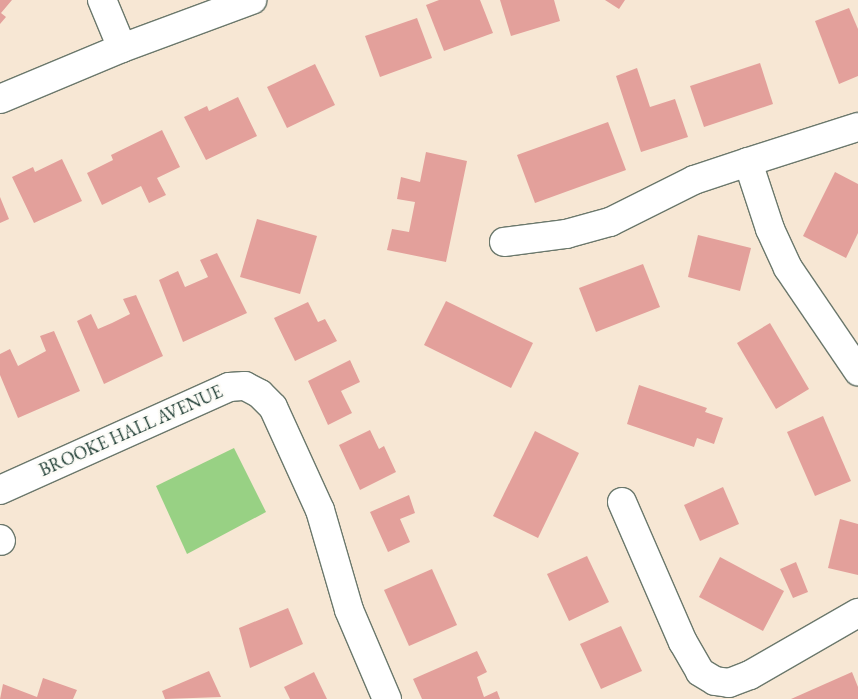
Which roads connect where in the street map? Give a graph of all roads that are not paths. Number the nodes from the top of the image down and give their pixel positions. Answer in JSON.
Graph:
{"nodes":[{"id":1,"x":102,"y":0,"type":"edge"},
{"id":2,"x":252,"y":0,"type":"edge"},
{"id":3,"x":122,"y":48,"type":"junction"},
{"id":4,"x":0,"y":98,"type":"edge"},
{"id":5,"x":858,"y":127,"type":"edge"},
{"id":6,"x":748,"y":162,"type":"junction"},
{"id":7,"x":504,"y":242,"type":"dead end"},
{"id":8,"x":858,"y":371,"type":"edge"},
{"id":9,"x":0,"y":490,"type":"edge"},
{"id":10,"x":622,"y":502,"type":"dead end"},
{"id":11,"x":858,"y":613,"type":"edge"},
{"id":12,"x":386,"y":699,"type":"edge"}],
"edges":[{"from":1,"to":3,"type":"street"},
{"from":2,"to":3,"type":"street"},
{"from":3,"to":4,"type":"street"},
{"from":5,"to":6,"type":"street"},
{"from":6,"to":7,"type":"street"},
{"from":6,"to":8,"type":"street"},
{"from":9,"to":12,"type":"street","name":"BROOKE HALL AVENUE"},
{"from":10,"to":11,"type":"street"}]}
